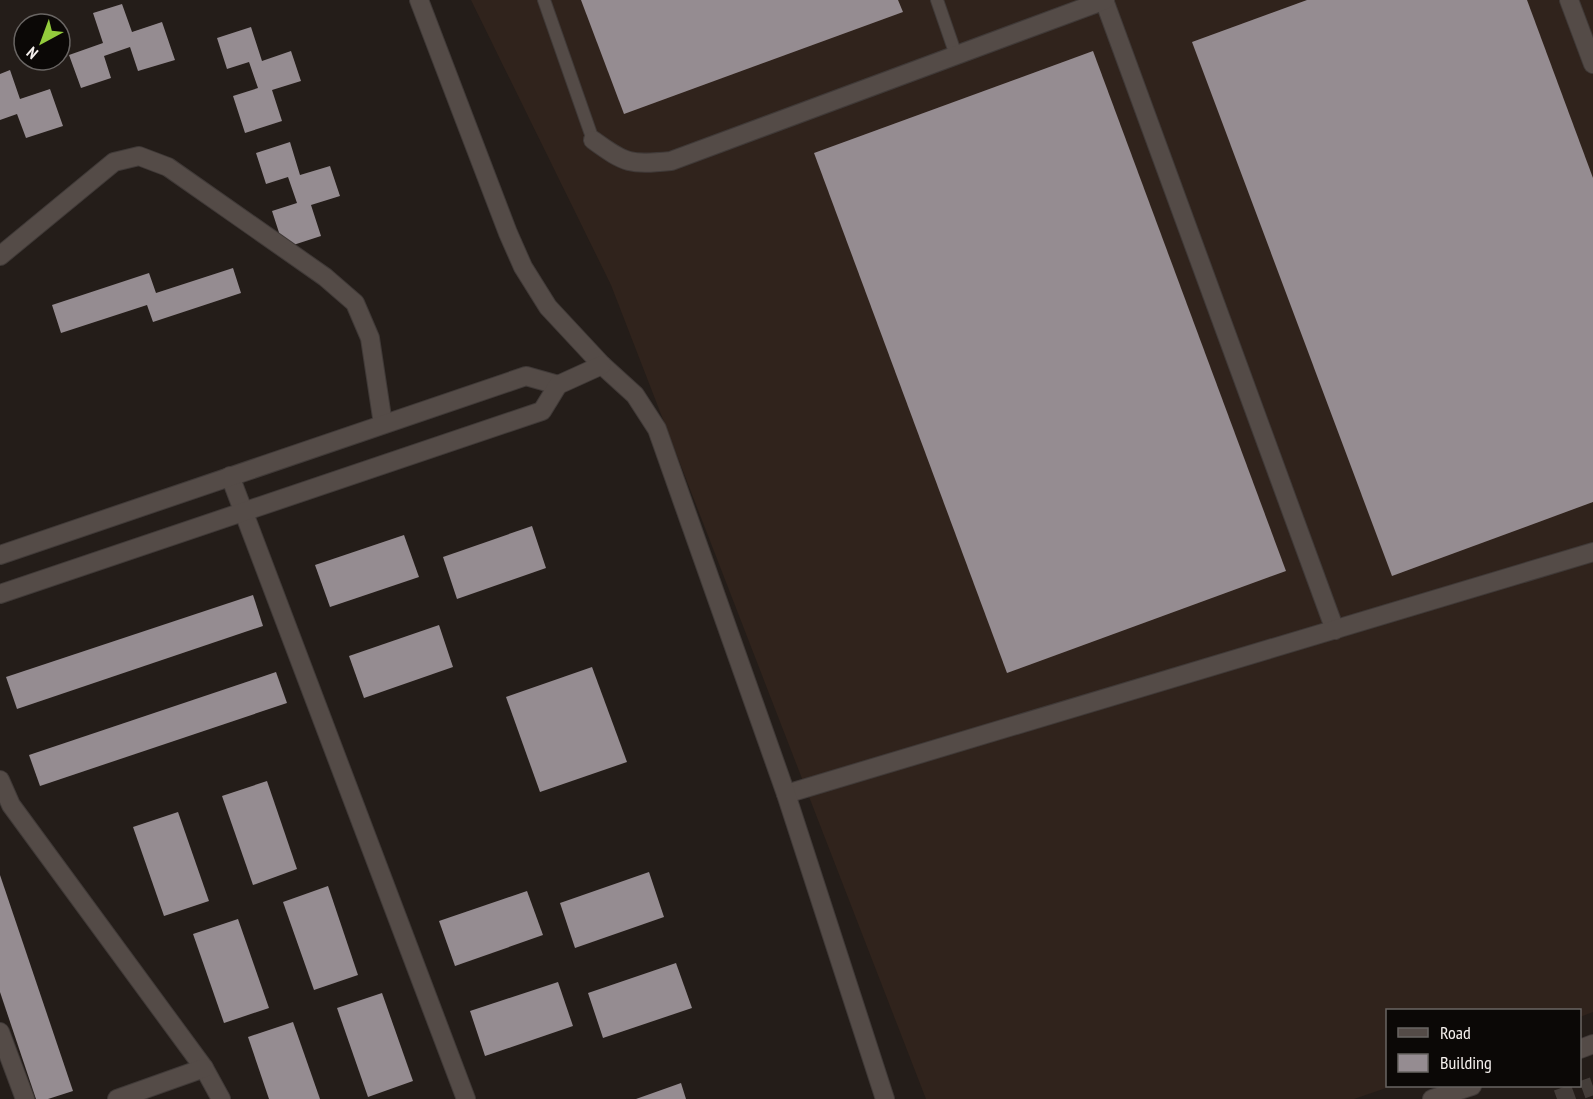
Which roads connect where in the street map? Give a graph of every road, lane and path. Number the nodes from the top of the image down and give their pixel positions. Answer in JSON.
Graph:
{"nodes":[{"id":1,"x":419,"y":0,"type":"edge"},
{"id":2,"x":544,"y":0,"type":"edge"},
{"id":3,"x":937,"y":0,"type":"edge"},
{"id":4,"x":1104,"y":0,"type":"edge"},
{"id":5,"x":1569,"y":0,"type":"edge"},
{"id":6,"x":956,"y":55,"type":"junction"},
{"id":7,"x":1593,"y":64,"type":"edge"},
{"id":8,"x":593,"y":140,"type":"joint"},
{"id":9,"x":0,"y":256,"type":"edge"},
{"id":10,"x":602,"y":365,"type":"junction"},
{"id":11,"x":558,"y":385,"type":"junction"},
{"id":12,"x":383,"y":424,"type":"junction"},
{"id":13,"x":230,"y":476,"type":"junction"},
{"id":14,"x":243,"y":511,"type":"junction"},
{"id":15,"x":1593,"y":552,"type":"edge"},
{"id":16,"x":0,"y":555,"type":"edge"},
{"id":17,"x":0,"y":594,"type":"edge"},
{"id":18,"x":1335,"y":630,"type":"junction"},
{"id":19,"x":0,"y":780,"type":"edge"},
{"id":20,"x":786,"y":794,"type":"junction"},
{"id":21,"x":5,"y":807,"type":"edge"},
{"id":22,"x":0,"y":1032,"type":"edge"},
{"id":23,"x":204,"y":1068,"type":"junction"},
{"id":24,"x":1469,"y":1087,"type":"edge"},
{"id":25,"x":25,"y":1099,"type":"edge"},
{"id":26,"x":117,"y":1099,"type":"edge"},
{"id":27,"x":221,"y":1099,"type":"edge"},
{"id":28,"x":466,"y":1099,"type":"edge"},
{"id":29,"x":885,"y":1099,"type":"edge"},
{"id":30,"x":1432,"y":1099,"type":"edge"}],
"edges":[{"from":1,"to":10,"type":"street"},
{"from":2,"to":8,"type":"lane"},
{"from":3,"to":6,"type":"lane"},
{"from":4,"to":6,"type":"street"},
{"from":4,"to":18,"type":"street"},
{"from":5,"to":7,"type":"street"},
{"from":6,"to":8,"type":"street"},
{"from":9,"to":12,"type":"street"},
{"from":10,"to":11,"type":"street"},
{"from":10,"to":20,"type":"street"},
{"from":11,"to":12,"type":"street"},
{"from":11,"to":14,"type":"street"},
{"from":12,"to":13,"type":"street"},
{"from":13,"to":14,"type":"street"},
{"from":13,"to":16,"type":"street"},
{"from":14,"to":17,"type":"street"},
{"from":14,"to":28,"type":"street"},
{"from":15,"to":18,"type":"street"},
{"from":18,"to":20,"type":"street"},
{"from":19,"to":21,"type":"street"},
{"from":20,"to":29,"type":"street"},
{"from":21,"to":23,"type":"street"},
{"from":22,"to":25,"type":"street"},
{"from":23,"to":26,"type":"street"},
{"from":23,"to":27,"type":"street"},
{"from":24,"to":30,"type":"street"}]}
